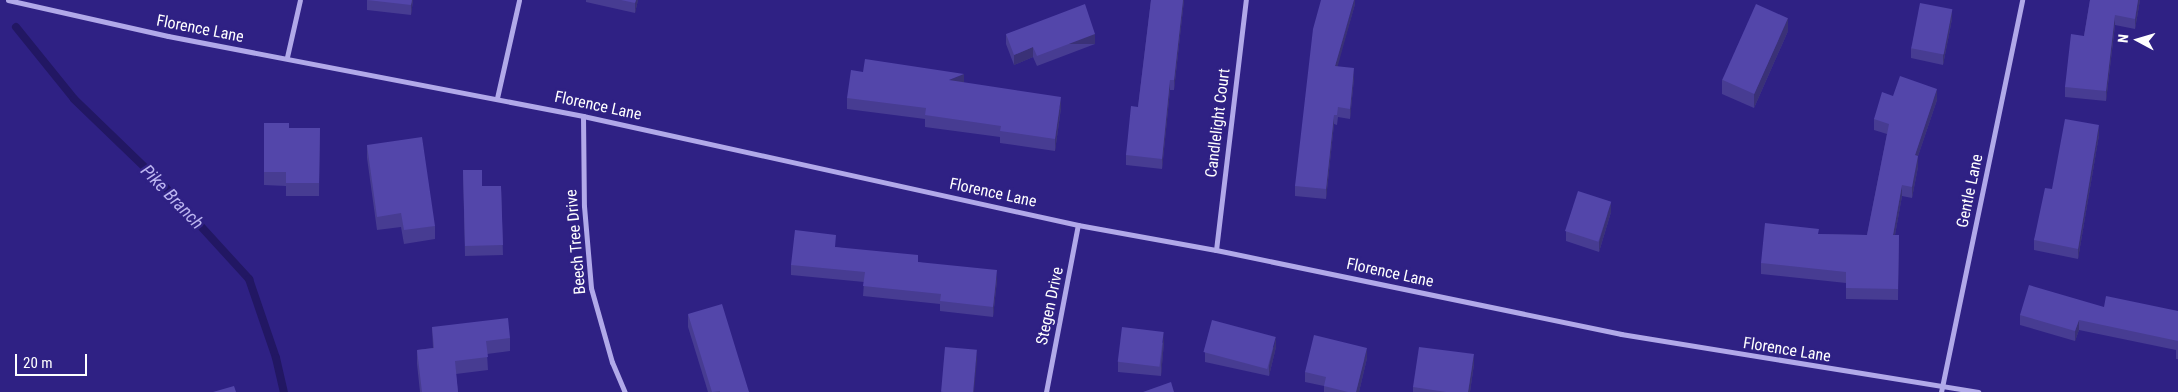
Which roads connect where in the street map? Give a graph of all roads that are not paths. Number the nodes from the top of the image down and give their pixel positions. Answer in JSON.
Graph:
{"nodes":[{"id":1,"x":8,"y":0,"type":"edge"},
{"id":2,"x":300,"y":0,"type":"edge"},
{"id":3,"x":519,"y":0,"type":"edge"},
{"id":4,"x":1246,"y":0,"type":"edge"},
{"id":5,"x":2022,"y":0,"type":"edge"},
{"id":6,"x":287,"y":57,"type":"junction"},
{"id":7,"x":497,"y":98,"type":"junction"},
{"id":8,"x":583,"y":116,"type":"junction"},
{"id":9,"x":1078,"y":225,"type":"junction"},
{"id":10,"x":1216,"y":250,"type":"junction"},
{"id":11,"x":1942,"y":390,"type":"edge"},
{"id":12,"x":625,"y":392,"type":"edge"},
{"id":13,"x":1046,"y":392,"type":"edge"},
{"id":14,"x":1978,"y":392,"type":"edge"}],
"edges":[{"from":1,"to":6,"type":"street","name":"Florence Lane"},
{"from":2,"to":6,"type":"street"},
{"from":3,"to":7,"type":"street"},
{"from":4,"to":10,"type":"street","name":"Candlelight Court"},
{"from":5,"to":11,"type":"street","name":"Gentle Lane"},
{"from":6,"to":7,"type":"street","name":"Florence Lane"},
{"from":7,"to":8,"type":"street","name":"Florence Lane"},
{"from":8,"to":9,"type":"street","name":"Florence Lane"},
{"from":8,"to":12,"type":"street","name":"Beech Tree Drive"},
{"from":9,"to":10,"type":"street","name":"Florence Lane"},
{"from":9,"to":13,"type":"street","name":"Stegen Drive"},
{"from":10,"to":11,"type":"street","name":"Florence Lane"},
{"from":11,"to":14,"type":"street","name":"Florence Lane"}]}
